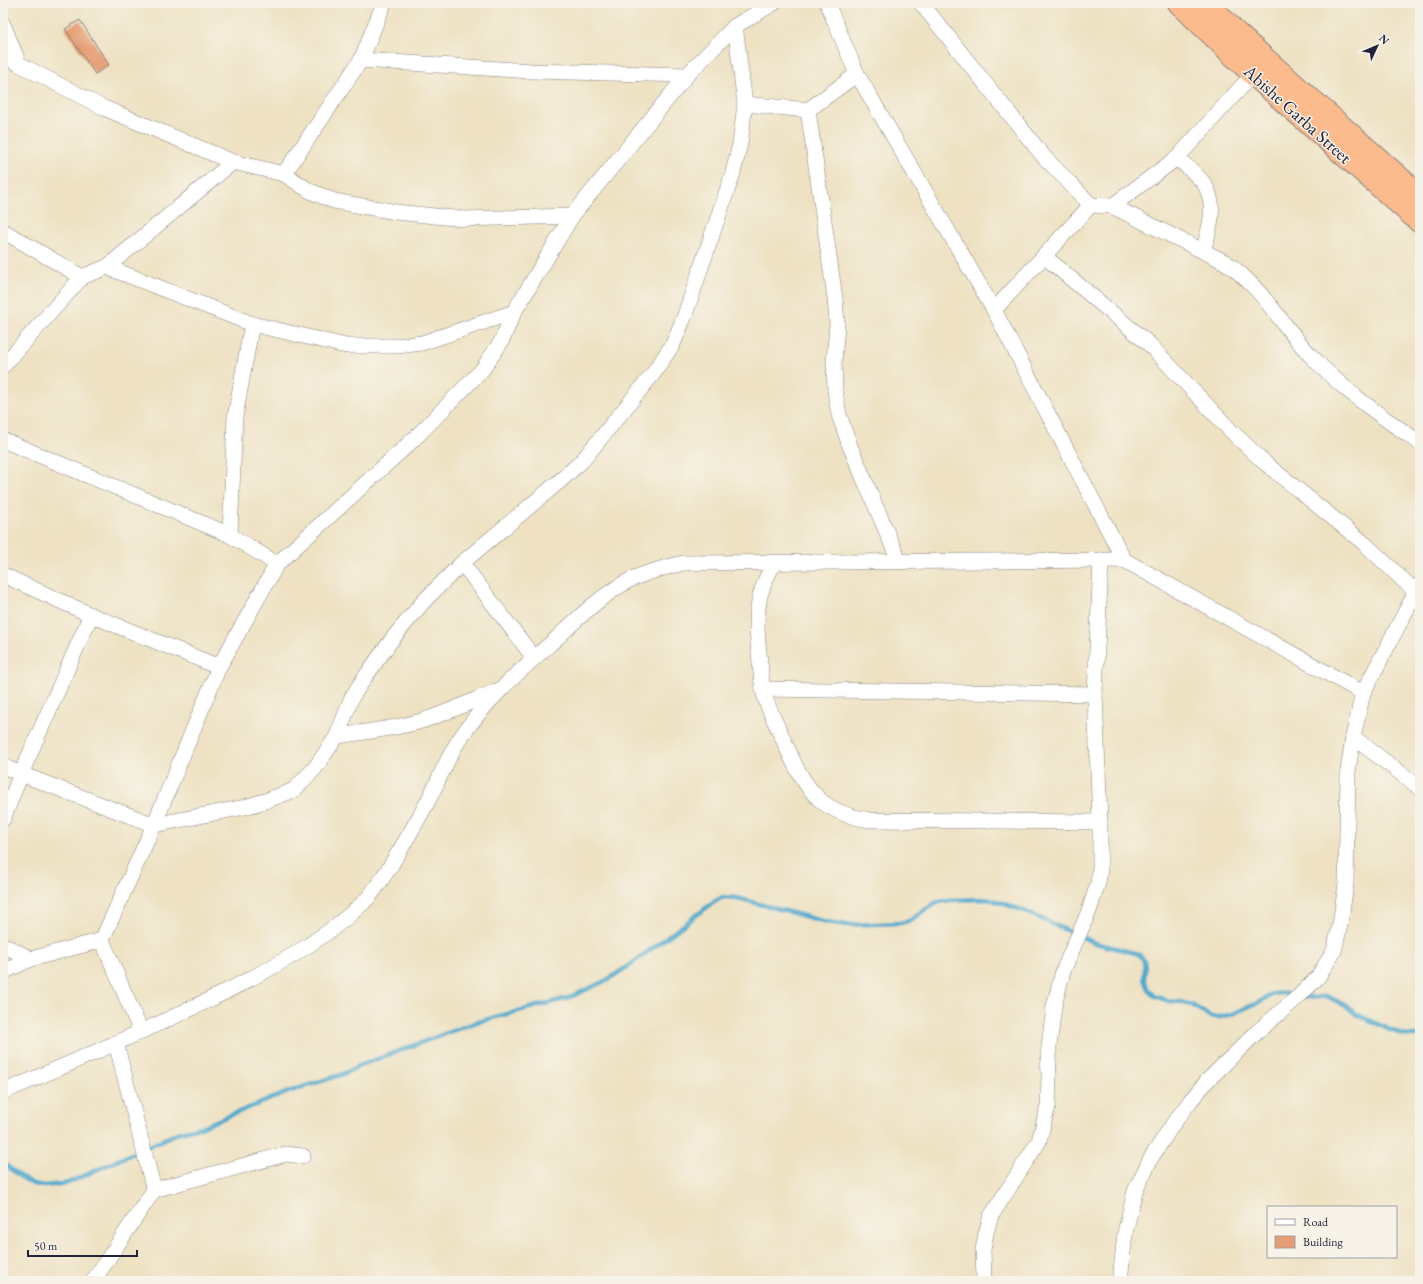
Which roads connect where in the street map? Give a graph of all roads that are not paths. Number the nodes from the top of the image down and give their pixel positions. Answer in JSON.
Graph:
{"nodes":[{"id":1,"x":384,"y":3,"type":"edge"},
{"id":2,"x":774,"y":3,"type":"edge"},
{"id":3,"x":827,"y":3,"type":"edge"},
{"id":4,"x":921,"y":3,"type":"edge"},
{"id":5,"x":1179,"y":3,"type":"edge"},
{"id":6,"x":1207,"y":3,"type":"edge"},
{"id":7,"x":3,"y":24,"type":"edge"},
{"id":8,"x":735,"y":26,"type":"junction"},
{"id":9,"x":1229,"y":39,"type":"junction"},
{"id":10,"x":3,"y":54,"type":"edge"},
{"id":11,"x":361,"y":60,"type":"junction"},
{"id":12,"x":19,"y":64,"type":"junction"},
{"id":13,"x":857,"y":74,"type":"junction"},
{"id":14,"x":1253,"y":74,"type":"junction"},
{"id":15,"x":687,"y":75,"type":"junction"},
{"id":16,"x":745,"y":104,"type":"junction"},
{"id":17,"x":808,"y":110,"type":"junction"},
{"id":18,"x":1178,"y":158,"type":"junction"},
{"id":19,"x":233,"y":162,"type":"junction"},
{"id":20,"x":284,"y":174,"type":"junction"},
{"id":21,"x":1420,"y":196,"type":"edge"},
{"id":22,"x":1091,"y":205,"type":"junction"},
{"id":23,"x":1112,"y":206,"type":"junction"},
{"id":24,"x":572,"y":216,"type":"junction"},
{"id":25,"x":1420,"y":222,"type":"edge"},
{"id":26,"x":3,"y":231,"type":"edge"},
{"id":27,"x":1203,"y":251,"type":"junction"},
{"id":28,"x":1044,"y":256,"type":"junction"},
{"id":29,"x":107,"y":267,"type":"junction"},
{"id":30,"x":82,"y":277,"type":"junction"},
{"id":31,"x":994,"y":310,"type":"junction"},
{"id":32,"x":514,"y":312,"type":"junction"},
{"id":33,"x":252,"y":324,"type":"junction"},
{"id":34,"x":4,"y":361,"type":"edge"},
{"id":35,"x":3,"y":440,"type":"edge"},
{"id":36,"x":1420,"y":443,"type":"edge"},
{"id":37,"x":230,"y":535,"type":"junction"},
{"id":38,"x":1101,"y":560,"type":"junction"},
{"id":39,"x":1124,"y":560,"type":"junction"},
{"id":40,"x":899,"y":561,"type":"junction"},
{"id":41,"x":774,"y":562,"type":"junction"},
{"id":42,"x":462,"y":563,"type":"junction"},
{"id":43,"x":277,"y":564,"type":"junction"},
{"id":44,"x":3,"y":575,"type":"edge"},
{"id":45,"x":1419,"y":591,"type":"edge"},
{"id":46,"x":91,"y":615,"type":"junction"},
{"id":47,"x":534,"y":658,"type":"junction"},
{"id":48,"x":219,"y":667,"type":"junction"},
{"id":49,"x":763,"y":689,"type":"junction"},
{"id":50,"x":500,"y":690,"type":"junction"},
{"id":51,"x":1363,"y":693,"type":"junction"},
{"id":52,"x":1096,"y":694,"type":"junction"},
{"id":53,"x":337,"y":736,"type":"junction"},
{"id":54,"x":1353,"y":737,"type":"junction"},
{"id":55,"x":3,"y":766,"type":"edge"},
{"id":56,"x":21,"y":774,"type":"junction"},
{"id":57,"x":1420,"y":788,"type":"edge"},
{"id":58,"x":3,"y":819,"type":"edge"},
{"id":59,"x":1100,"y":822,"type":"junction"},
{"id":60,"x":154,"y":825,"type":"junction"},
{"id":61,"x":102,"y":940,"type":"junction"},
{"id":62,"x":3,"y":945,"type":"edge"},
{"id":63,"x":31,"y":959,"type":"junction"},
{"id":64,"x":3,"y":972,"type":"edge"},
{"id":65,"x":141,"y":1032,"type":"junction"},
{"id":66,"x":116,"y":1043,"type":"junction"},
{"id":67,"x":3,"y":1092,"type":"edge"},
{"id":68,"x":303,"y":1156,"type":"dead end"},
{"id":69,"x":154,"y":1190,"type":"junction"},
{"id":70,"x":93,"y":1281,"type":"edge"},
{"id":71,"x":984,"y":1281,"type":"edge"},
{"id":72,"x":1120,"y":1281,"type":"edge"}],
"edges":[{"from":1,"to":11,"type":"street"},
{"from":2,"to":8,"type":"street"},
{"from":3,"to":13,"type":"street"},
{"from":4,"to":22,"type":"street"},
{"from":5,"to":9,"type":"highway","name":"Abishe Garba Street"},
{"from":6,"to":9,"type":"highway","name":"Abishe Garba Street"},
{"from":7,"to":12,"type":"street"},
{"from":8,"to":15,"type":"street"},
{"from":8,"to":16,"type":"street"},
{"from":9,"to":14,"type":"highway","name":"Abishe Garba Street"},
{"from":9,"to":21,"type":"highway","name":"Abishe Garba Street"},
{"from":10,"to":12,"type":"street"},
{"from":11,"to":15,"type":"street"},
{"from":11,"to":20,"type":"street"},
{"from":12,"to":19,"type":"street"},
{"from":13,"to":17,"type":"street"},
{"from":13,"to":31,"type":"street"},
{"from":14,"to":18,"type":"street"},
{"from":14,"to":25,"type":"highway","name":"Abishe Garba Street"},
{"from":15,"to":24,"type":"street"},
{"from":16,"to":17,"type":"street"},
{"from":16,"to":42,"type":"street"},
{"from":17,"to":40,"type":"street"},
{"from":18,"to":23,"type":"street"},
{"from":18,"to":27,"type":"street"},
{"from":19,"to":20,"type":"street"},
{"from":19,"to":29,"type":"street"},
{"from":20,"to":24,"type":"street"},
{"from":22,"to":23,"type":"street"},
{"from":22,"to":28,"type":"street"},
{"from":23,"to":27,"type":"street"},
{"from":24,"to":32,"type":"street"},
{"from":26,"to":30,"type":"street"},
{"from":27,"to":36,"type":"street"},
{"from":28,"to":31,"type":"street"},
{"from":28,"to":45,"type":"street"},
{"from":29,"to":30,"type":"street"},
{"from":29,"to":33,"type":"street"},
{"from":30,"to":34,"type":"street"},
{"from":31,"to":39,"type":"street"},
{"from":32,"to":33,"type":"street"},
{"from":32,"to":43,"type":"street"},
{"from":33,"to":37,"type":"street"},
{"from":35,"to":37,"type":"street"},
{"from":37,"to":43,"type":"street"},
{"from":38,"to":39,"type":"street"},
{"from":38,"to":40,"type":"street"},
{"from":38,"to":52,"type":"street"},
{"from":39,"to":51,"type":"street"},
{"from":40,"to":41,"type":"street"},
{"from":41,"to":47,"type":"street"},
{"from":41,"to":49,"type":"street"},
{"from":42,"to":47,"type":"street"},
{"from":42,"to":53,"type":"street"},
{"from":43,"to":48,"type":"street"},
{"from":44,"to":46,"type":"street"},
{"from":45,"to":51,"type":"street"},
{"from":46,"to":48,"type":"street"},
{"from":46,"to":56,"type":"street"},
{"from":47,"to":50,"type":"street"},
{"from":48,"to":60,"type":"street"},
{"from":49,"to":52,"type":"street"},
{"from":49,"to":59,"type":"street"},
{"from":50,"to":53,"type":"street"},
{"from":50,"to":65,"type":"street"},
{"from":51,"to":54,"type":"street"},
{"from":52,"to":59,"type":"street"},
{"from":53,"to":60,"type":"street"},
{"from":54,"to":57,"type":"street"},
{"from":54,"to":72,"type":"street"},
{"from":55,"to":56,"type":"street"},
{"from":56,"to":58,"type":"street"},
{"from":56,"to":60,"type":"street"},
{"from":59,"to":71,"type":"street"},
{"from":60,"to":61,"type":"street"},
{"from":61,"to":63,"type":"street"},
{"from":61,"to":65,"type":"street"},
{"from":62,"to":63,"type":"street"},
{"from":63,"to":64,"type":"street"},
{"from":65,"to":66,"type":"street"},
{"from":66,"to":67,"type":"street"},
{"from":66,"to":69,"type":"street"},
{"from":68,"to":69,"type":"street"},
{"from":69,"to":70,"type":"street"}]}
